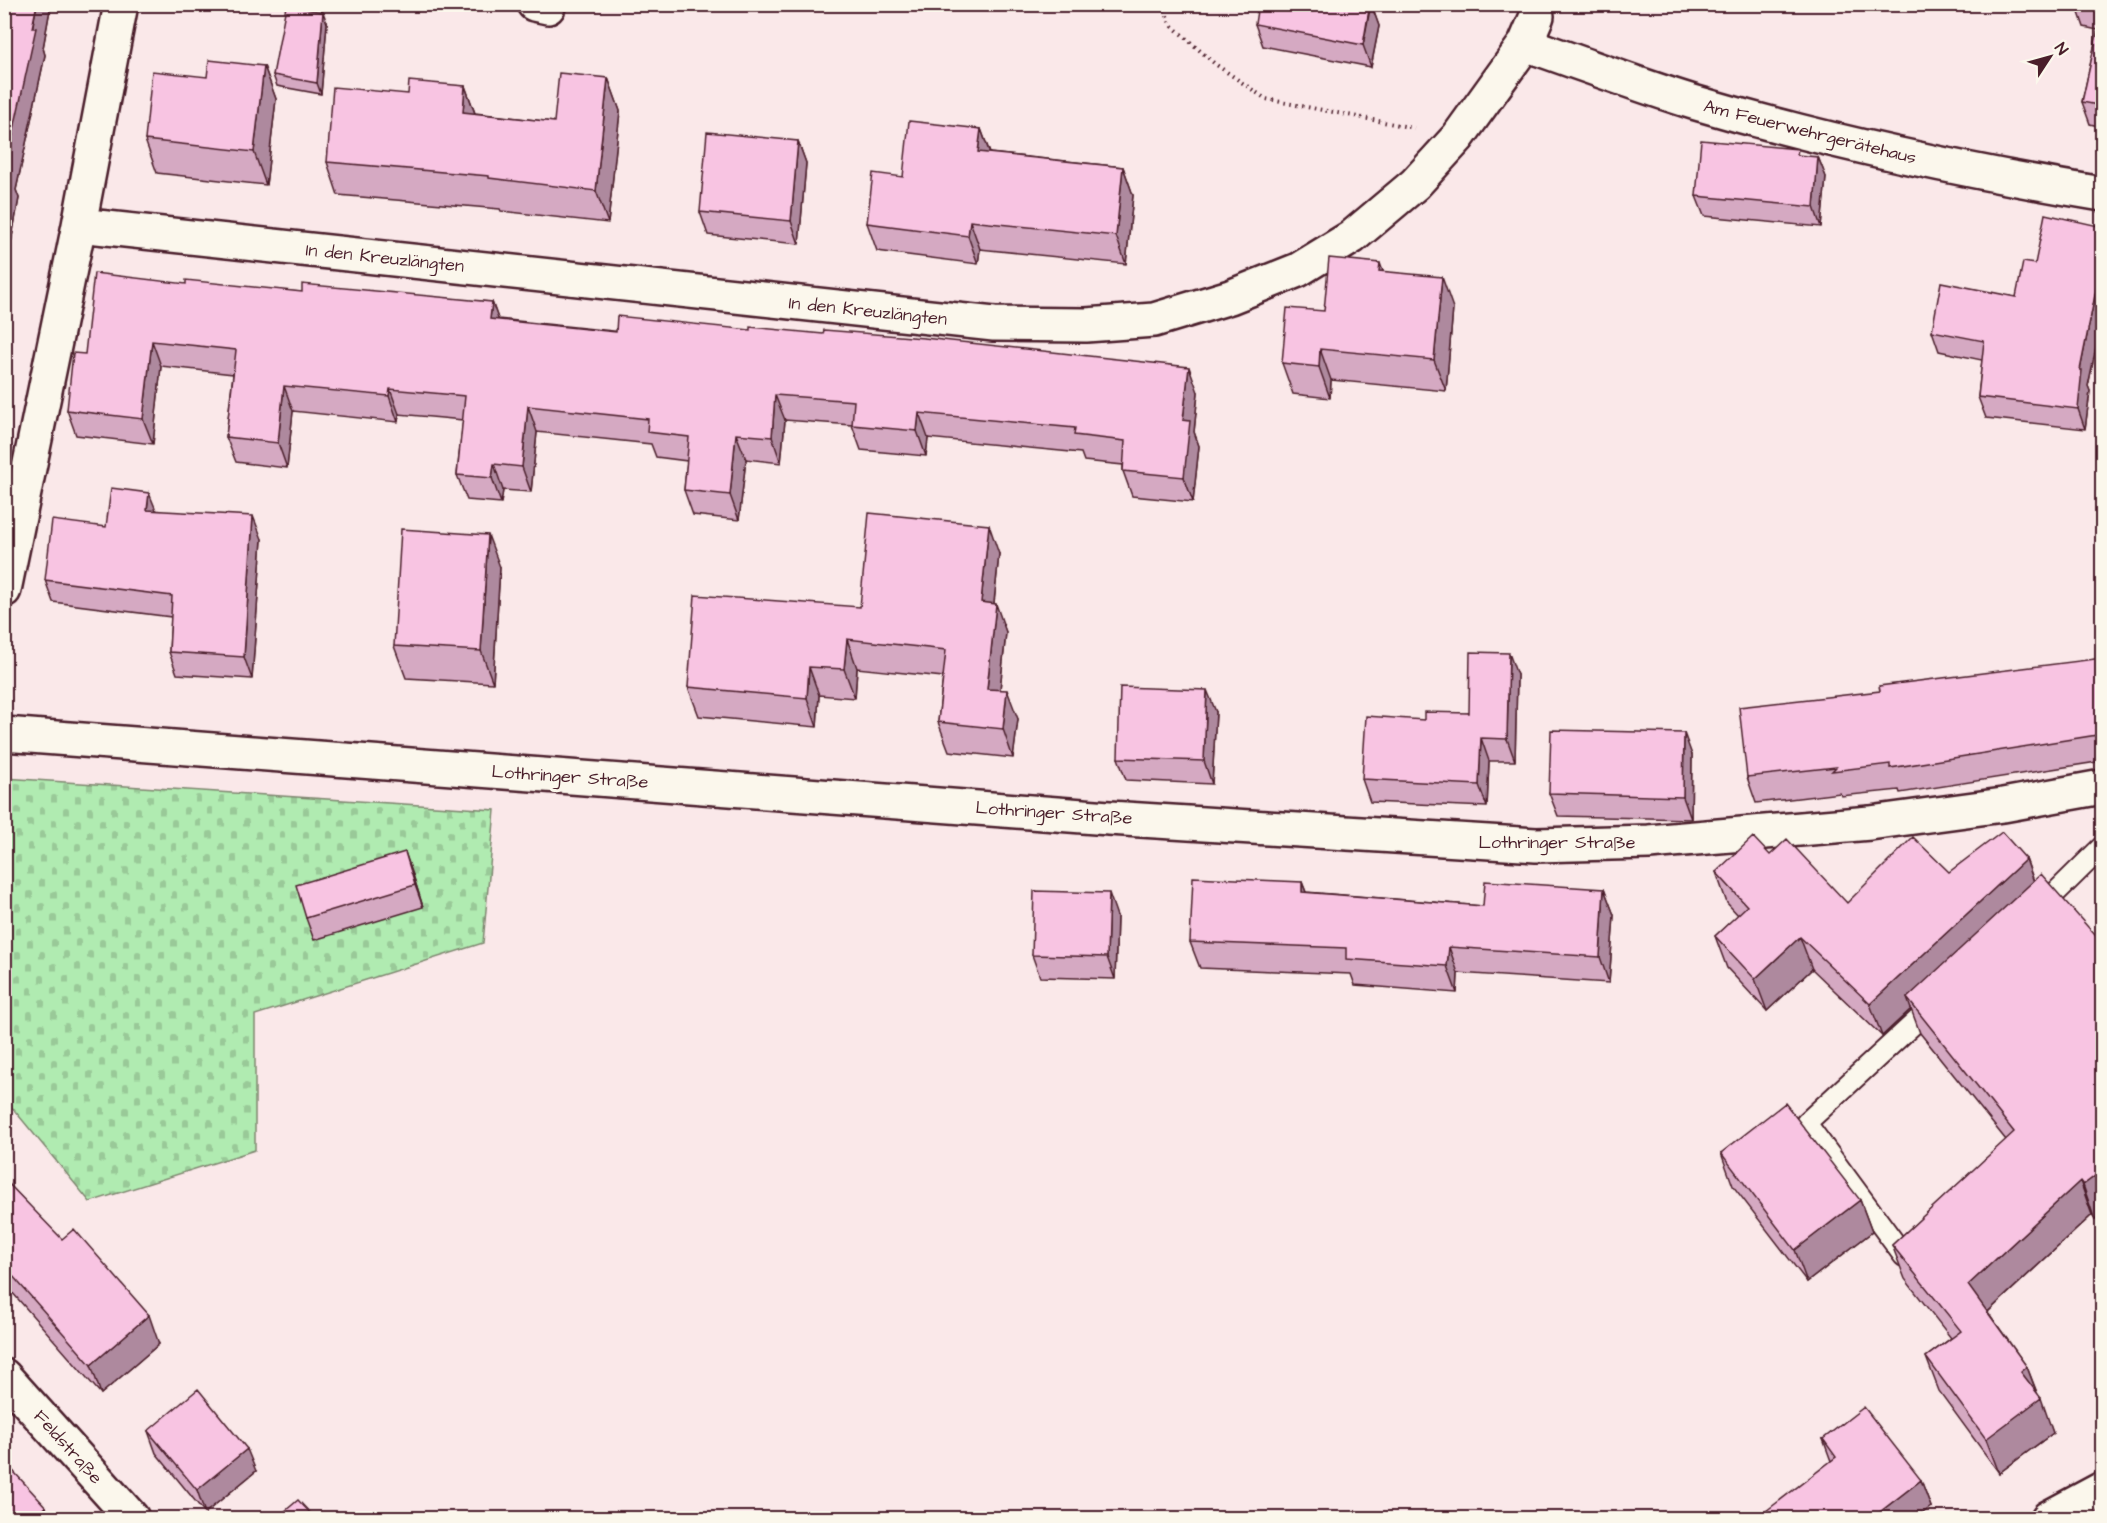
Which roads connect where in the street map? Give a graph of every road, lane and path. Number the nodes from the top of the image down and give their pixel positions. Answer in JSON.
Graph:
{"nodes":[{"id":1,"x":121,"y":4,"type":"edge"},
{"id":2,"x":1163,"y":4,"type":"edge"},
{"id":3,"x":1531,"y":30,"type":"joint"},
{"id":4,"x":1458,"y":137,"type":"junction"},
{"id":5,"x":2103,"y":194,"type":"edge"},
{"id":6,"x":79,"y":225,"type":"junction"},
{"id":7,"x":4,"y":590,"type":"edge"},
{"id":8,"x":4,"y":734,"type":"edge"},
{"id":9,"x":2103,"y":787,"type":"edge"},
{"id":10,"x":2103,"y":848,"type":"edge"},
{"id":11,"x":2026,"y":921,"type":"edge"},
{"id":12,"x":1946,"y":994,"type":"edge"},
{"id":13,"x":1904,"y":1256,"type":"edge"},
{"id":14,"x":4,"y":1376,"type":"edge"},
{"id":15,"x":2103,"y":1489,"type":"edge"},
{"id":16,"x":132,"y":1518,"type":"edge"},
{"id":17,"x":2048,"y":1518,"type":"edge"}],
"edges":[{"from":1,"to":6,"type":"street"},
{"from":2,"to":4,"type":"path"},
{"from":3,"to":4,"type":"street","name":"In den Kreuzlängten"},
{"from":3,"to":5,"type":"street","name":"Am Feuerwehrgerätehaus"},
{"from":4,"to":6,"type":"street","name":"In den Kreuzlängten"},
{"from":6,"to":7,"type":"street"},
{"from":8,"to":9,"type":"street","name":"Lothringer Straße"},
{"from":10,"to":11,"type":"lane"},
{"from":12,"to":13,"type":"lane"},
{"from":14,"to":16,"type":"street","name":"Feldstraße"},
{"from":15,"to":17,"type":"street"}]}
